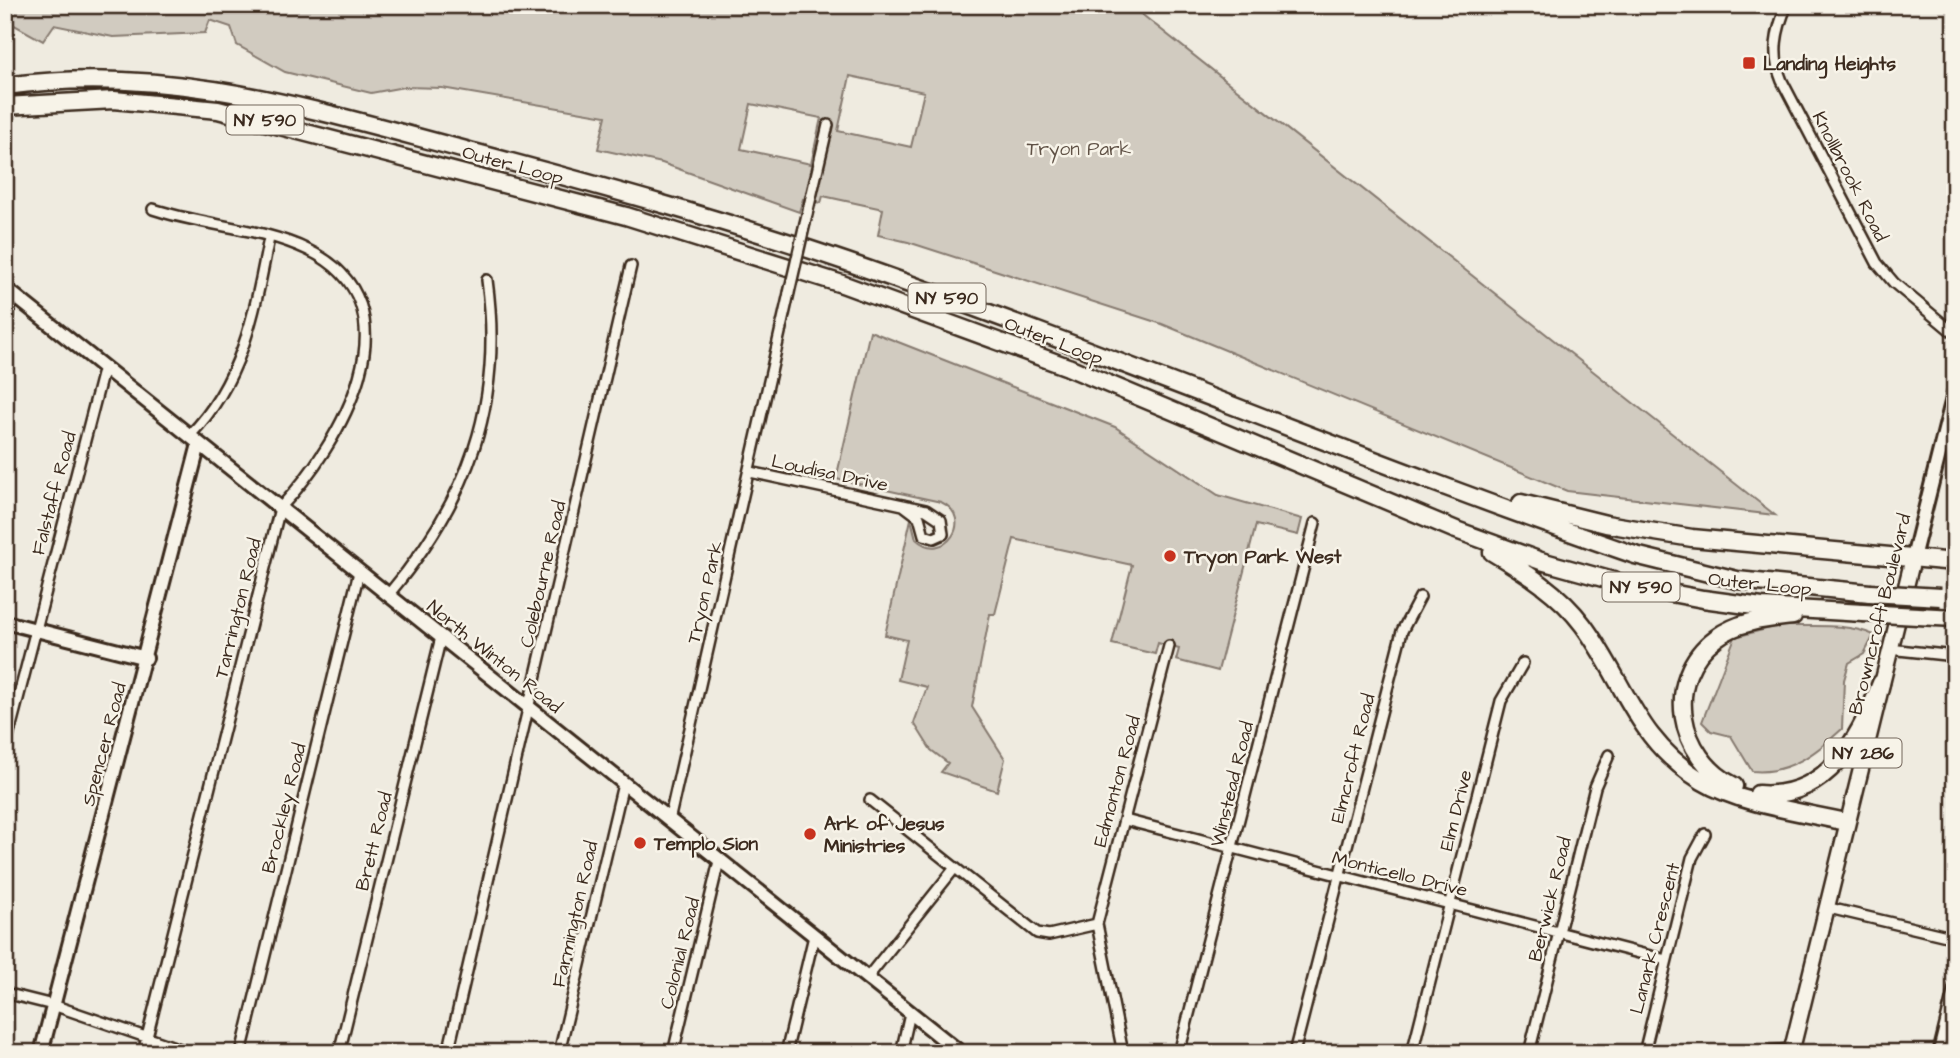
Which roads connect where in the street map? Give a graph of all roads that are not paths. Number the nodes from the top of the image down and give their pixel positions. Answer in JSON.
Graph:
{"nodes":[{"id":1,"x":1787,"y":5,"type":"edge"},
{"id":2,"x":5,"y":86,"type":"edge"},
{"id":3,"x":5,"y":106,"type":"edge"},
{"id":4,"x":828,"y":125,"type":"dead end"},
{"id":5,"x":153,"y":209,"type":"dead end"},
{"id":6,"x":268,"y":238,"type":"junction"},
{"id":7,"x":631,"y":266,"type":"dead end"},
{"id":8,"x":487,"y":280,"type":"dead end"},
{"id":9,"x":9,"y":291,"type":"edge"},
{"id":10,"x":5,"y":326,"type":"edge"},
{"id":11,"x":1955,"y":334,"type":"edge"},
{"id":12,"x":104,"y":367,"type":"junction"},
{"id":13,"x":1955,"y":390,"type":"edge"},
{"id":14,"x":195,"y":439,"type":"junction"},
{"id":15,"x":750,"y":472,"type":"junction"},
{"id":16,"x":1437,"y":482,"type":"junction"},
{"id":17,"x":903,"y":505,"type":"junction"},
{"id":18,"x":280,"y":508,"type":"junction"},
{"id":19,"x":1428,"y":519,"type":"junction"},
{"id":20,"x":1315,"y":523,"type":"dead end"},
{"id":21,"x":1913,"y":558,"type":"junction"},
{"id":22,"x":1955,"y":562,"type":"edge"},
{"id":23,"x":359,"y":572,"type":"junction"},
{"id":24,"x":388,"y":595,"type":"junction"},
{"id":25,"x":1420,"y":597,"type":"dead end"},
{"id":26,"x":1948,"y":597,"type":"edge"},
{"id":27,"x":1863,"y":613,"type":"junction"},
{"id":28,"x":1955,"y":618,"type":"edge"},
{"id":29,"x":5,"y":622,"type":"edge"},
{"id":30,"x":36,"y":629,"type":"junction"},
{"id":31,"x":441,"y":637,"type":"junction"},
{"id":32,"x":1169,"y":646,"type":"dead end"},
{"id":33,"x":1889,"y":649,"type":"junction"},
{"id":34,"x":1955,"y":656,"type":"edge"},
{"id":35,"x":146,"y":658,"type":"junction"},
{"id":36,"x":1523,"y":663,"type":"dead end"},
{"id":37,"x":1881,"y":683,"type":"junction"},
{"id":38,"x":529,"y":709,"type":"junction"},
{"id":39,"x":5,"y":749,"type":"edge"},
{"id":40,"x":1609,"y":755,"type":"dead end"},
{"id":41,"x":622,"y":784,"type":"junction"},
{"id":42,"x":1738,"y":788,"type":"junction"},
{"id":43,"x":870,"y":800,"type":"dead end"},
{"id":44,"x":1777,"y":806,"type":"junction"},
{"id":45,"x":1125,"y":820,"type":"junction"},
{"id":46,"x":669,"y":821,"type":"junction"},
{"id":47,"x":1846,"y":822,"type":"junction"},
{"id":48,"x":1705,"y":834,"type":"dead end"},
{"id":49,"x":1232,"y":848,"type":"junction"},
{"id":50,"x":719,"y":862,"type":"junction"},
{"id":51,"x":954,"y":869,"type":"junction"},
{"id":52,"x":1340,"y":876,"type":"junction"},
{"id":53,"x":1450,"y":904,"type":"junction"},
{"id":54,"x":1825,"y":907,"type":"junction"},
{"id":55,"x":1097,"y":924,"type":"junction"},
{"id":56,"x":1559,"y":931,"type":"junction"},
{"id":57,"x":814,"y":936,"type":"junction"},
{"id":58,"x":1955,"y":938,"type":"edge"},
{"id":59,"x":1666,"y":960,"type":"junction"},
{"id":60,"x":867,"y":978,"type":"junction"},
{"id":61,"x":1955,"y":984,"type":"edge"},
{"id":62,"x":5,"y":993,"type":"edge"},
{"id":63,"x":53,"y":1005,"type":"junction"},
{"id":64,"x":910,"y":1013,"type":"junction"},
{"id":65,"x":147,"y":1037,"type":"junction"},
{"id":66,"x":1791,"y":1052,"type":"edge"},
{"id":67,"x":41,"y":1053,"type":"edge"},
{"id":68,"x":143,"y":1053,"type":"edge"},
{"id":69,"x":192,"y":1053,"type":"edge"},
{"id":70,"x":241,"y":1053,"type":"edge"},
{"id":71,"x":339,"y":1053,"type":"edge"},
{"id":72,"x":448,"y":1053,"type":"edge"},
{"id":73,"x":559,"y":1053,"type":"edge"},
{"id":74,"x":673,"y":1053,"type":"edge"},
{"id":75,"x":786,"y":1053,"type":"edge"},
{"id":76,"x":901,"y":1053,"type":"edge"},
{"id":77,"x":961,"y":1053,"type":"edge"},
{"id":78,"x":1123,"y":1053,"type":"edge"},
{"id":79,"x":1179,"y":1053,"type":"edge"},
{"id":80,"x":1294,"y":1053,"type":"edge"},
{"id":81,"x":1412,"y":1053,"type":"edge"},
{"id":82,"x":1529,"y":1053,"type":"edge"},
{"id":83,"x":1644,"y":1053,"type":"edge"},
{"id":84,"x":1771,"y":1053,"type":"edge"},
{"id":85,"x":1938,"y":1053,"type":"edge"}],
"edges":[{"from":1,"to":11,"type":"street","name":"Knollbrook Road"},
{"from":2,"to":16,"type":"highway","name":"Outer Loop","number":"NY 590"},
{"from":3,"to":19,"type":"highway","name":"Outer Loop","number":"NY 590"},
{"from":4,"to":15,"type":"street","name":"Tryon Park","bridge":true},
{"from":5,"to":6,"type":"street","name":"Tarrington Road"},
{"from":6,"to":14,"type":"street"},
{"from":6,"to":18,"type":"street","name":"Tarrington Road"},
{"from":7,"to":38,"type":"street","name":"Colebourne Road"},
{"from":8,"to":24,"type":"street"},
{"from":9,"to":10,"type":"street"},
{"from":9,"to":12,"type":"main road","name":"North Winton Road"},
{"from":12,"to":14,"type":"main road","name":"North Winton Road"},
{"from":12,"to":30,"type":"street","name":"Falstaff Road"},
{"from":13,"to":21,"type":"main road","name":"Browncroft Boulevard","number":"NY 286"},
{"from":14,"to":18,"type":"main road","name":"North Winton Road"},
{"from":14,"to":35,"type":"main road","name":"Spencer Road"},
{"from":15,"to":17,"type":"street","name":"Loudisa Drive"},
{"from":15,"to":46,"type":"street","name":"Tryon Park"},
{"from":16,"to":21,"type":"highway"},
{"from":16,"to":26,"type":"highway","name":"Outer Loop","number":"NY 590","bridge":true},
{"from":17,"to":17,"type":"street","name":"Loudisa Drive"},
{"from":18,"to":23,"type":"main road","name":"North Winton Road"},
{"from":18,"to":65,"type":"street","name":"Tarrington Road"},
{"from":19,"to":27,"type":"highway","name":"Outer Loop","number":"NY 590"},
{"from":19,"to":44,"type":"highway"},
{"from":20,"to":49,"type":"street","name":"Winstead Road"},
{"from":21,"to":22,"type":"highway"},
{"from":21,"to":33,"type":"main road","name":"Browncroft Boulevard","number":"NY 286"},
{"from":23,"to":24,"type":"main road","name":"North Winton Road"},
{"from":23,"to":70,"type":"street","name":"Brockley Road"},
{"from":24,"to":31,"type":"main road","name":"North Winton Road"},
{"from":25,"to":52,"type":"street","name":"Elmcroft Road"},
{"from":27,"to":28,"type":"highway","name":"Outer Loop","number":"NY 590","bridge":true},
{"from":27,"to":42,"type":"highway"},
{"from":29,"to":30,"type":"main road"},
{"from":30,"to":35,"type":"main road"},
{"from":30,"to":39,"type":"street","name":"Falstaff Road"},
{"from":31,"to":38,"type":"main road","name":"North Winton Road"},
{"from":31,"to":71,"type":"street","name":"Brett Road"},
{"from":32,"to":45,"type":"street","name":"Edmonton Road"},
{"from":33,"to":34,"type":"street"},
{"from":33,"to":37,"type":"main road","name":"Browncroft Boulevard","number":"NY 286"},
{"from":35,"to":63,"type":"main road","name":"Spencer Road"},
{"from":36,"to":53,"type":"street","name":"Elm Drive"},
{"from":37,"to":42,"type":"highway"},
{"from":37,"to":47,"type":"main road","name":"Browncroft Boulevard","number":"NY 286"},
{"from":38,"to":41,"type":"main road","name":"North Winton Road"},
{"from":38,"to":72,"type":"street","name":"Colebourne Road"},
{"from":40,"to":56,"type":"street","name":"Berwick Road"},
{"from":41,"to":46,"type":"main road","name":"North Winton Road"},
{"from":41,"to":73,"type":"street","name":"Farmington Road"},
{"from":42,"to":44,"type":"highway"},
{"from":43,"to":51,"type":"street"},
{"from":44,"to":47,"type":"highway"},
{"from":45,"to":49,"type":"street","name":"Monticello Drive"},
{"from":45,"to":55,"type":"street","name":"Edmonton Road"},
{"from":46,"to":50,"type":"main road","name":"North Winton Road"},
{"from":47,"to":54,"type":"main road","name":"Browncroft Boulevard"},
{"from":48,"to":59,"type":"street","name":"Lanark Crescent"},
{"from":49,"to":52,"type":"street","name":"Monticello Drive"},
{"from":49,"to":79,"type":"street","name":"Winstead Road"},
{"from":50,"to":57,"type":"main road","name":"North Winton Road"},
{"from":50,"to":74,"type":"street","name":"Colonial Road"},
{"from":51,"to":55,"type":"street"},
{"from":51,"to":60,"type":"street"},
{"from":52,"to":53,"type":"street","name":"Monticello Drive"},
{"from":52,"to":80,"type":"street","name":"Elmcroft Road"},
{"from":53,"to":56,"type":"street","name":"Monticello Drive"},
{"from":53,"to":81,"type":"street","name":"Elm Drive"},
{"from":54,"to":58,"type":"street"},
{"from":54,"to":66,"type":"main road","name":"Browncroft Boulevard"},
{"from":55,"to":78,"type":"street"},
{"from":56,"to":59,"type":"street","name":"Monticello Drive"},
{"from":56,"to":82,"type":"street","name":"Berwick Road"},
{"from":57,"to":60,"type":"main road","name":"North Winton Road"},
{"from":57,"to":75,"type":"street"},
{"from":59,"to":83,"type":"street","name":"Lanark Crescent"},
{"from":60,"to":64,"type":"main road","name":"North Winton Road"},
{"from":61,"to":85,"type":"street"},
{"from":62,"to":63,"type":"street"},
{"from":63,"to":65,"type":"street"},
{"from":63,"to":67,"type":"main road","name":"Spencer Road"},
{"from":64,"to":76,"type":"street"},
{"from":64,"to":77,"type":"main road","name":"North Winton Road"},
{"from":65,"to":68,"type":"street","name":"Tarrington Road"},
{"from":65,"to":69,"type":"street"},
{"from":66,"to":84,"type":"main road"}]}
